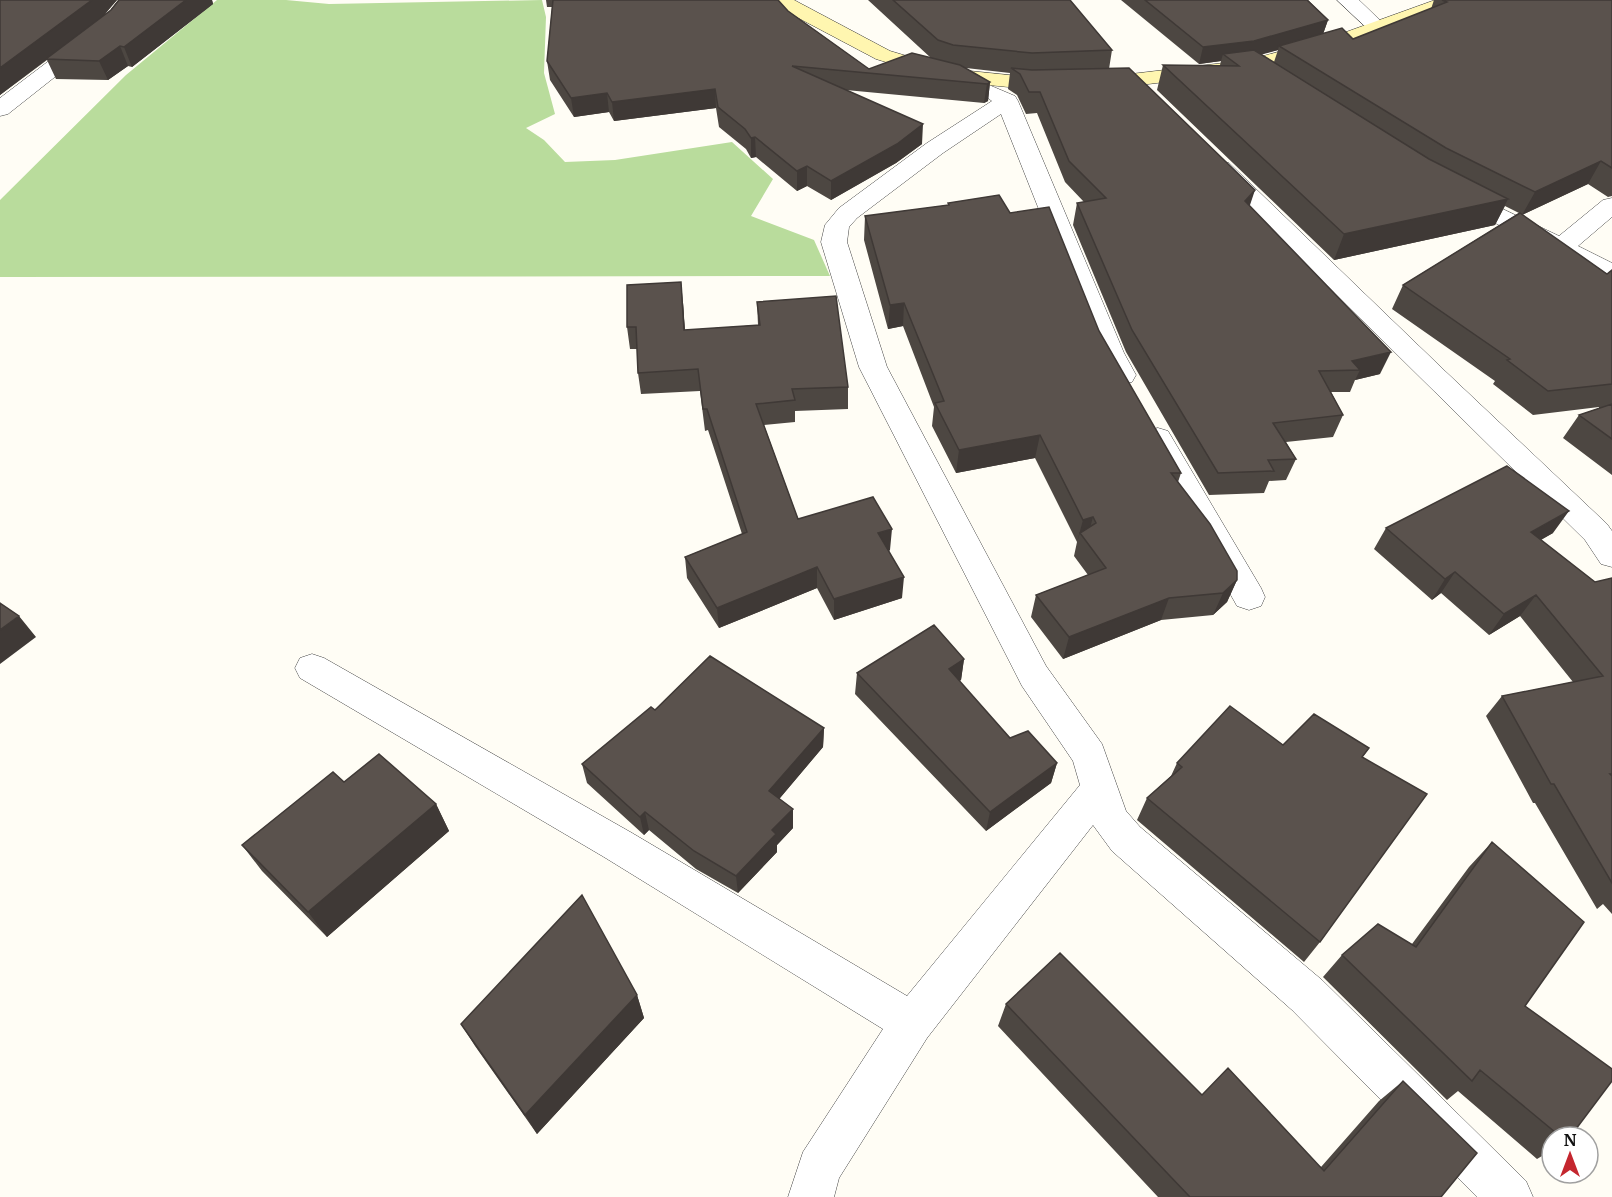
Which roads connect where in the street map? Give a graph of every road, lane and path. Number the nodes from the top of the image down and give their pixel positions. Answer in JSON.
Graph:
{"nodes":[{"id":1,"x":129,"y":0,"type":"edge"},
{"id":2,"x":779,"y":0,"type":"edge"},
{"id":3,"x":1347,"y":0,"type":"edge"},
{"id":4,"x":1454,"y":0,"type":"edge"},
{"id":5,"x":1377,"y":27,"type":"junction"},
{"id":6,"x":1251,"y":66,"type":"junction"},
{"id":7,"x":967,"y":77,"type":"junction"},
{"id":8,"x":1131,"y":80,"type":"junction"},
{"id":9,"x":1280,"y":85,"type":"edge"},
{"id":10,"x":1006,"y":101,"type":"junction"},
{"id":11,"x":1156,"y":105,"type":"edge"},
{"id":12,"x":0,"y":109,"type":"edge"},
{"id":13,"x":1207,"y":154,"type":"edge"},
{"id":14,"x":1437,"y":184,"type":"edge"},
{"id":15,"x":1612,"y":205,"type":"edge"},
{"id":16,"x":1561,"y":247,"type":"junction"},
{"id":17,"x":1612,"y":273,"type":"edge"},
{"id":18,"x":1612,"y":555,"type":"edge"},
{"id":19,"x":1249,"y":597,"type":"dead end"},
{"id":20,"x":312,"y":668,"type":"dead end"},
{"id":21,"x":1100,"y":788,"type":"junction"},
{"id":22,"x":912,"y":1023,"type":"junction"},
{"id":23,"x":811,"y":1197,"type":"edge"},
{"id":24,"x":1510,"y":1197,"type":"edge"}],
"edges":[{"from":1,"to":12,"type":"street"},
{"from":2,"to":7,"type":"street"},
{"from":3,"to":5,"type":"street"},
{"from":4,"to":5,"type":"street"},
{"from":5,"to":6,"type":"street"},
{"from":6,"to":8,"type":"street"},
{"from":6,"to":9,"type":"street"},
{"from":7,"to":8,"type":"street"},
{"from":7,"to":10,"type":"street"},
{"from":8,"to":11,"type":"street"},
{"from":10,"to":19,"type":"street"},
{"from":10,"to":21,"type":"street"},
{"from":13,"to":18,"type":"street"},
{"from":14,"to":16,"type":"street"},
{"from":15,"to":16,"type":"street"},
{"from":16,"to":17,"type":"street"},
{"from":20,"to":22,"type":"street"},
{"from":21,"to":22,"type":"street"},
{"from":21,"to":24,"type":"street"},
{"from":22,"to":23,"type":"street"}]}
